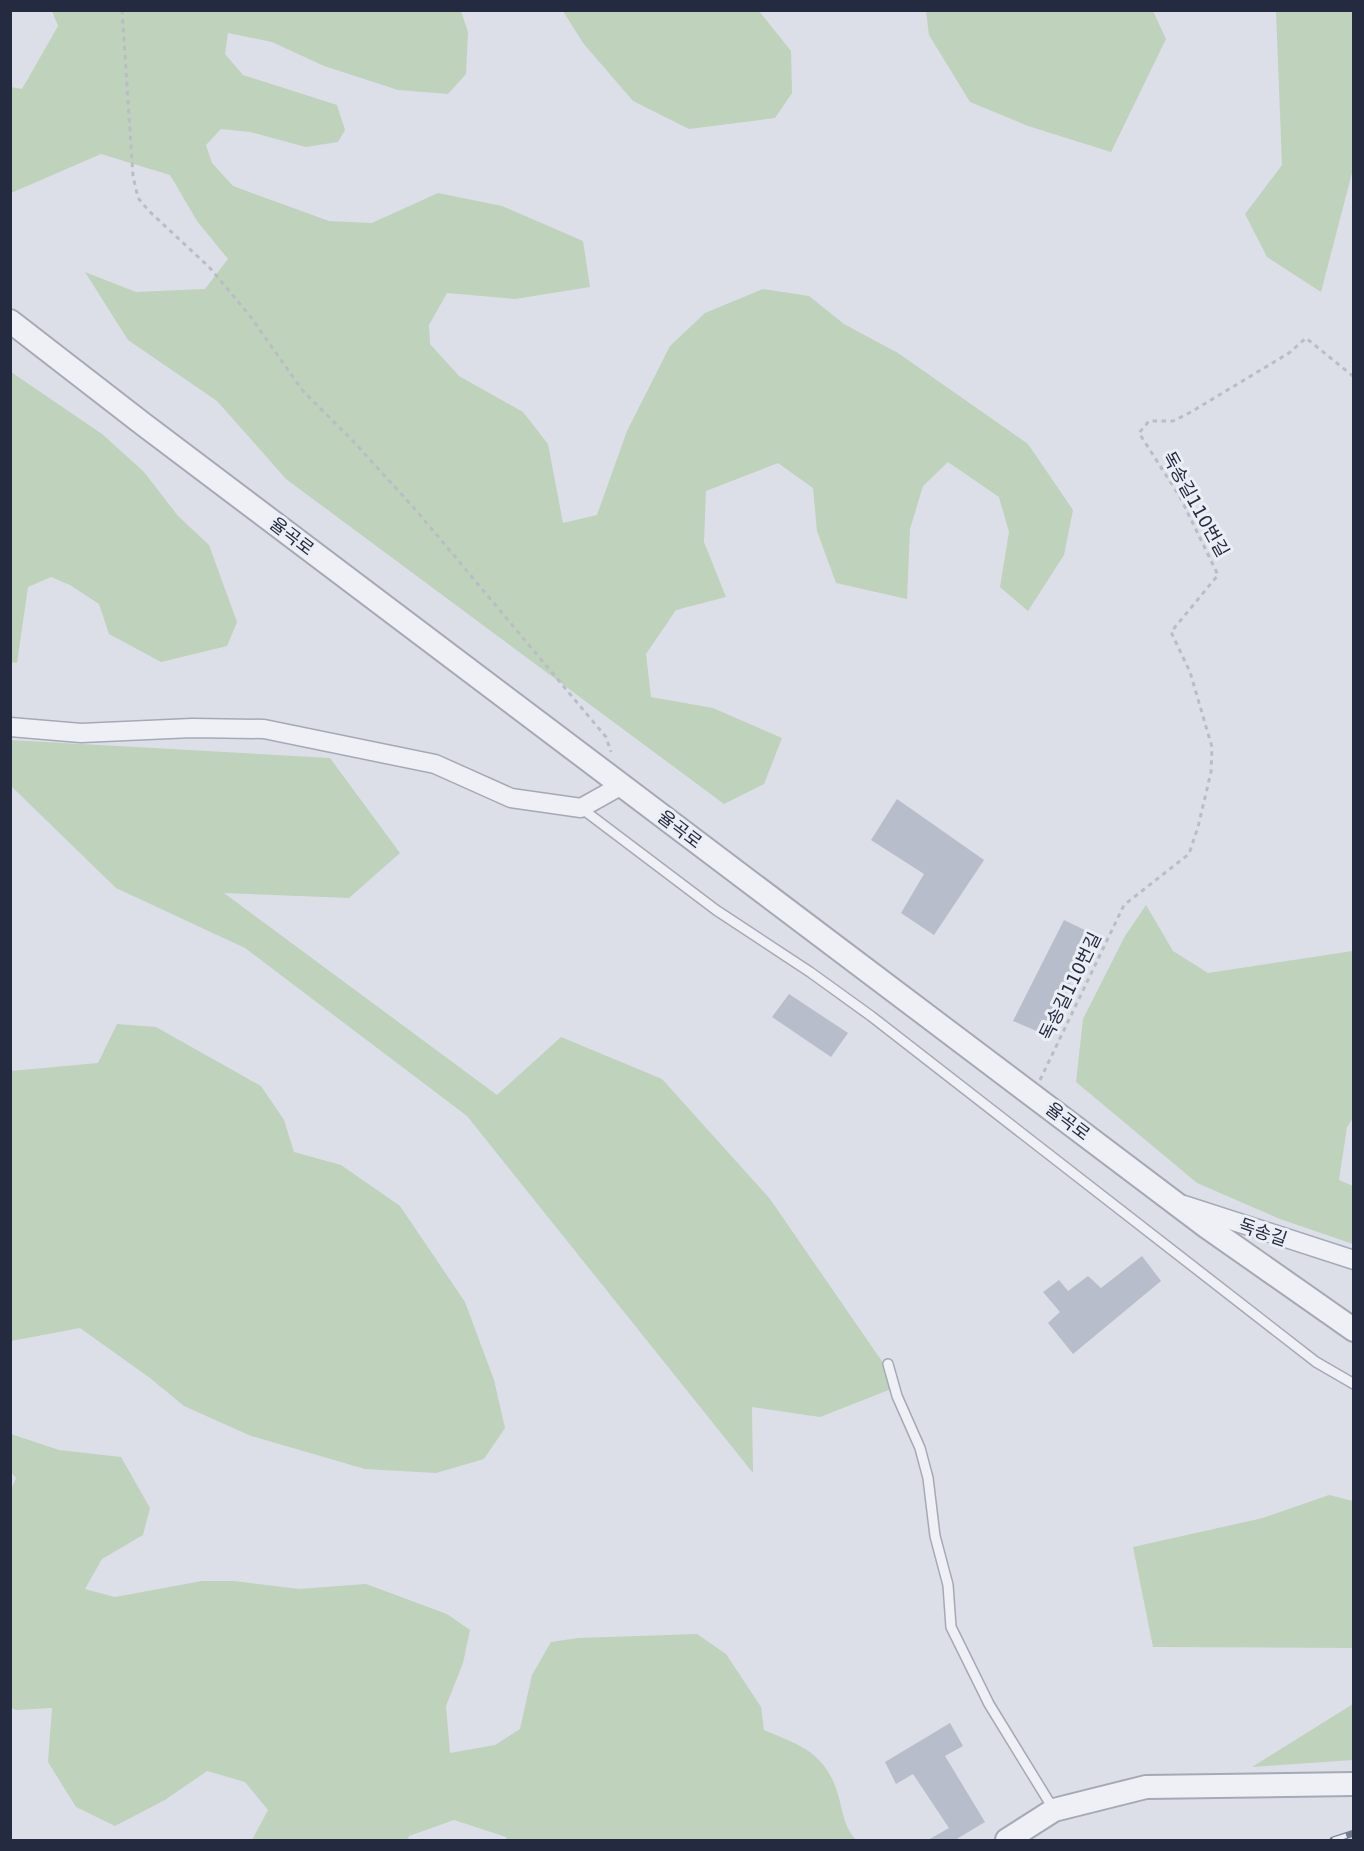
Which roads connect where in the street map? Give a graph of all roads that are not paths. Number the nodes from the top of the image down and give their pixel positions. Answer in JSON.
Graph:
{"nodes":[{"id":1,"x":10,"y":321,"type":"edge"},
{"id":2,"x":10,"y":727,"type":"edge"},
{"id":3,"x":622,"y":785,"type":"junction"},
{"id":4,"x":581,"y":808,"type":"junction"},
{"id":5,"x":1174,"y":1201,"type":"junction"},
{"id":6,"x":1353,"y":1260,"type":"edge"},
{"id":7,"x":1353,"y":1330,"type":"edge"},
{"id":8,"x":888,"y":1364,"type":"dead end"},
{"id":9,"x":1353,"y":1384,"type":"edge"},
{"id":10,"x":1353,"y":1784,"type":"edge"},
{"id":11,"x":1054,"y":1810,"type":"junction"},
{"id":12,"x":1007,"y":1840,"type":"edge"}],
"edges":[{"from":1,"to":3,"type":"street","name":"율곡로"},
{"from":2,"to":4,"type":"street"},
{"from":3,"to":4,"type":"street"},
{"from":3,"to":5,"type":"street","name":"율곡로"},
{"from":4,"to":9,"type":"lane"},
{"from":5,"to":6,"type":"street","name":"독송길"},
{"from":5,"to":7,"type":"street","name":"율곡로"},
{"from":8,"to":11,"type":"lane"},
{"from":10,"to":11,"type":"street"},
{"from":11,"to":12,"type":"street"}]}
